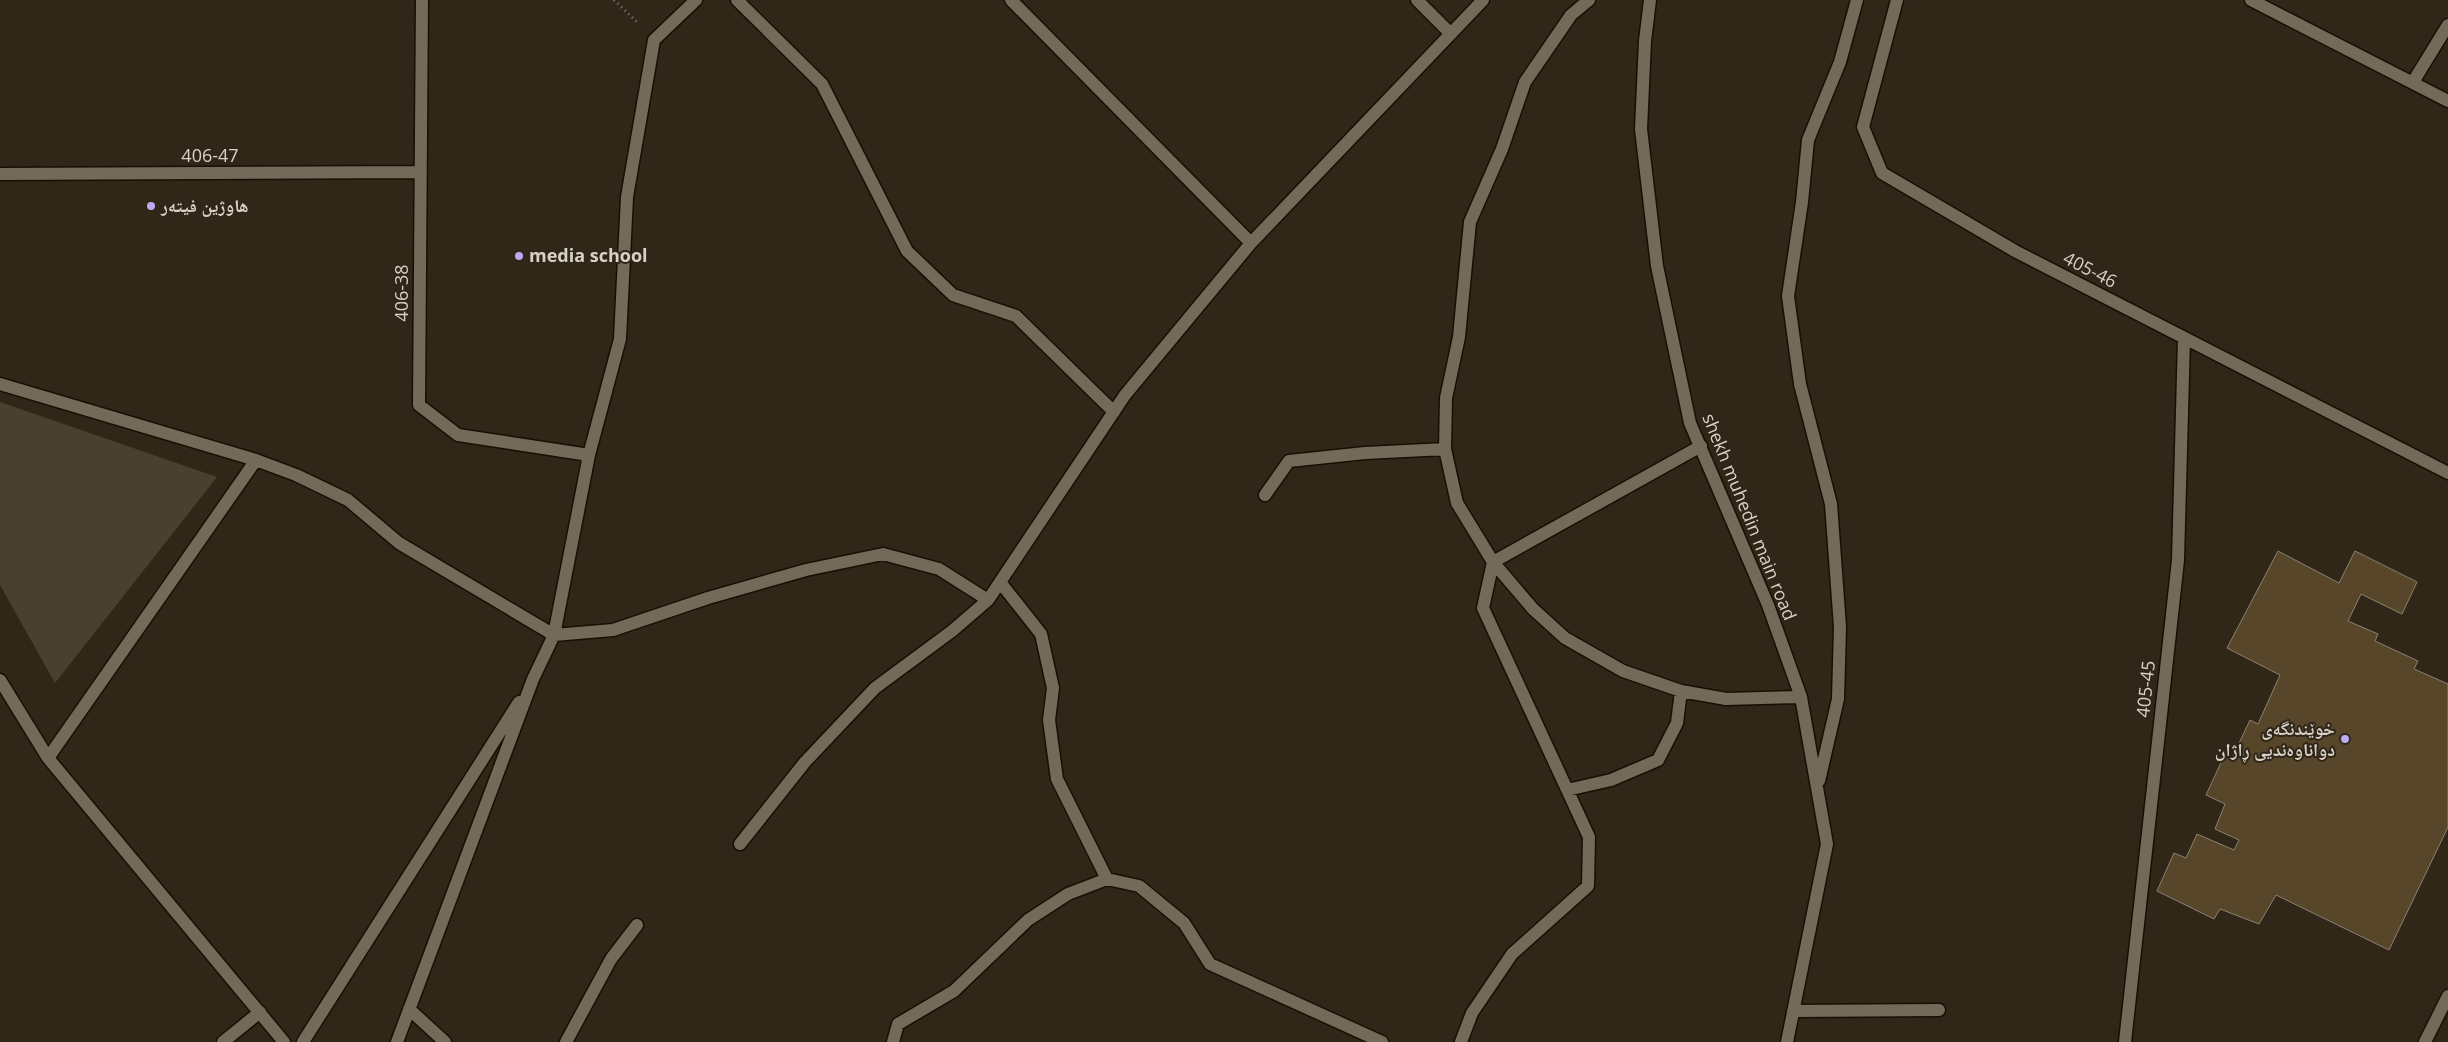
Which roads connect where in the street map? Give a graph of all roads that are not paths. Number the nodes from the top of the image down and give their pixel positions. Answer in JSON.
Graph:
{"nodes":[{"id":1,"x":422,"y":0,"type":"edge"},
{"id":2,"x":696,"y":0,"type":"edge"},
{"id":3,"x":738,"y":0,"type":"edge"},
{"id":4,"x":1011,"y":0,"type":"edge"},
{"id":5,"x":1417,"y":0,"type":"edge"},
{"id":6,"x":1483,"y":0,"type":"edge"},
{"id":7,"x":1589,"y":0,"type":"edge"},
{"id":8,"x":1650,"y":0,"type":"edge"},
{"id":9,"x":1856,"y":0,"type":"edge"},
{"id":10,"x":1897,"y":0,"type":"edge"},
{"id":11,"x":2250,"y":0,"type":"edge"},
{"id":12,"x":2448,"y":26,"type":"edge"},
{"id":13,"x":1451,"y":34,"type":"junction"},
{"id":14,"x":2413,"y":82,"type":"junction"},
{"id":15,"x":2448,"y":102,"type":"edge"},
{"id":16,"x":420,"y":172,"type":"junction"},
{"id":17,"x":0,"y":174,"type":"edge"},
{"id":18,"x":1251,"y":243,"type":"junction"},
{"id":19,"x":2184,"y":338,"type":"junction"},
{"id":20,"x":0,"y":384,"type":"edge"},
{"id":21,"x":1114,"y":412,"type":"junction"},
{"id":22,"x":1701,"y":446,"type":"junction"},
{"id":23,"x":1445,"y":449,"type":"junction"},
{"id":24,"x":589,"y":455,"type":"junction"},
{"id":25,"x":256,"y":460,"type":"junction"},
{"id":26,"x":2448,"y":473,"type":"edge"},
{"id":27,"x":1265,"y":495,"type":"dead end"},
{"id":28,"x":1493,"y":562,"type":"junction"},
{"id":29,"x":1000,"y":582,"type":"junction"},
{"id":30,"x":988,"y":600,"type":"junction"},
{"id":31,"x":554,"y":635,"type":"junction"},
{"id":32,"x":0,"y":680,"type":"edge"},
{"id":33,"x":533,"y":680,"type":"junction"},
{"id":34,"x":1681,"y":691,"type":"junction"},
{"id":35,"x":1801,"y":697,"type":"junction"},
{"id":36,"x":48,"y":758,"type":"junction"},
{"id":37,"x":1818,"y":786,"type":"junction"},
{"id":38,"x":1567,"y":790,"type":"junction"},
{"id":39,"x":740,"y":844,"type":"dead end"},
{"id":40,"x":1107,"y":879,"type":"junction"},
{"id":41,"x":637,"y":925,"type":"dead end"},
{"id":42,"x":2448,"y":996,"type":"edge"},
{"id":43,"x":409,"y":1009,"type":"junction"},
{"id":44,"x":1939,"y":1010,"type":"dead end"},
{"id":45,"x":1793,"y":1011,"type":"junction"},
{"id":46,"x":260,"y":1012,"type":"junction"},
{"id":47,"x":223,"y":1042,"type":"edge"},
{"id":48,"x":284,"y":1042,"type":"edge"},
{"id":49,"x":304,"y":1042,"type":"edge"},
{"id":50,"x":396,"y":1042,"type":"edge"},
{"id":51,"x":445,"y":1042,"type":"edge"},
{"id":52,"x":566,"y":1042,"type":"edge"},
{"id":53,"x":893,"y":1042,"type":"edge"},
{"id":54,"x":1382,"y":1042,"type":"edge"},
{"id":55,"x":1461,"y":1042,"type":"edge"},
{"id":56,"x":1787,"y":1042,"type":"edge"},
{"id":57,"x":2125,"y":1042,"type":"edge"},
{"id":58,"x":2425,"y":1042,"type":"edge"}],
"edges":[{"from":1,"to":16,"type":"street","name":"406-38"},
{"from":2,"to":24,"type":"street"},
{"from":3,"to":21,"type":"street"},
{"from":4,"to":18,"type":"street"},
{"from":5,"to":13,"type":"street"},
{"from":6,"to":13,"type":"street"},
{"from":7,"to":23,"type":"street"},
{"from":8,"to":22,"type":"street","name":"shekh muhedin main road"},
{"from":9,"to":37,"type":"street"},
{"from":10,"to":19,"type":"street","name":"405-46"},
{"from":11,"to":14,"type":"street"},
{"from":12,"to":14,"type":"street"},
{"from":13,"to":18,"type":"street"},
{"from":14,"to":15,"type":"street"},
{"from":16,"to":17,"type":"street","name":"406-47"},
{"from":16,"to":24,"type":"street","name":"406-38"},
{"from":18,"to":21,"type":"street"},
{"from":19,"to":26,"type":"street","name":"405-46"},
{"from":19,"to":57,"type":"street","name":"405-45"},
{"from":20,"to":25,"type":"street"},
{"from":21,"to":29,"type":"street"},
{"from":22,"to":28,"type":"street"},
{"from":22,"to":35,"type":"street","name":"shekh muhedin main road"},
{"from":23,"to":27,"type":"street"},
{"from":23,"to":28,"type":"street"},
{"from":24,"to":31,"type":"street"},
{"from":25,"to":31,"type":"street"},
{"from":25,"to":36,"type":"street"},
{"from":28,"to":34,"type":"street"},
{"from":28,"to":38,"type":"street"},
{"from":29,"to":30,"type":"street"},
{"from":29,"to":40,"type":"street"},
{"from":30,"to":31,"type":"street"},
{"from":30,"to":39,"type":"street"},
{"from":31,"to":33,"type":"street"},
{"from":32,"to":36,"type":"street"},
{"from":33,"to":43,"type":"street"},
{"from":33,"to":49,"type":"street"},
{"from":34,"to":35,"type":"street"},
{"from":34,"to":38,"type":"street"},
{"from":35,"to":37,"type":"street","name":"shekh muhedin main road"},
{"from":36,"to":46,"type":"street"},
{"from":37,"to":45,"type":"street","name":"shekh muhedin main road"},
{"from":38,"to":55,"type":"street"},
{"from":40,"to":53,"type":"street"},
{"from":40,"to":54,"type":"street"},
{"from":41,"to":52,"type":"street"},
{"from":42,"to":58,"type":"street"},
{"from":43,"to":50,"type":"street"},
{"from":43,"to":51,"type":"street"},
{"from":44,"to":45,"type":"street"},
{"from":45,"to":56,"type":"street","name":"shekh muhedin main road"},
{"from":46,"to":47,"type":"street"},
{"from":46,"to":48,"type":"street"}]}
